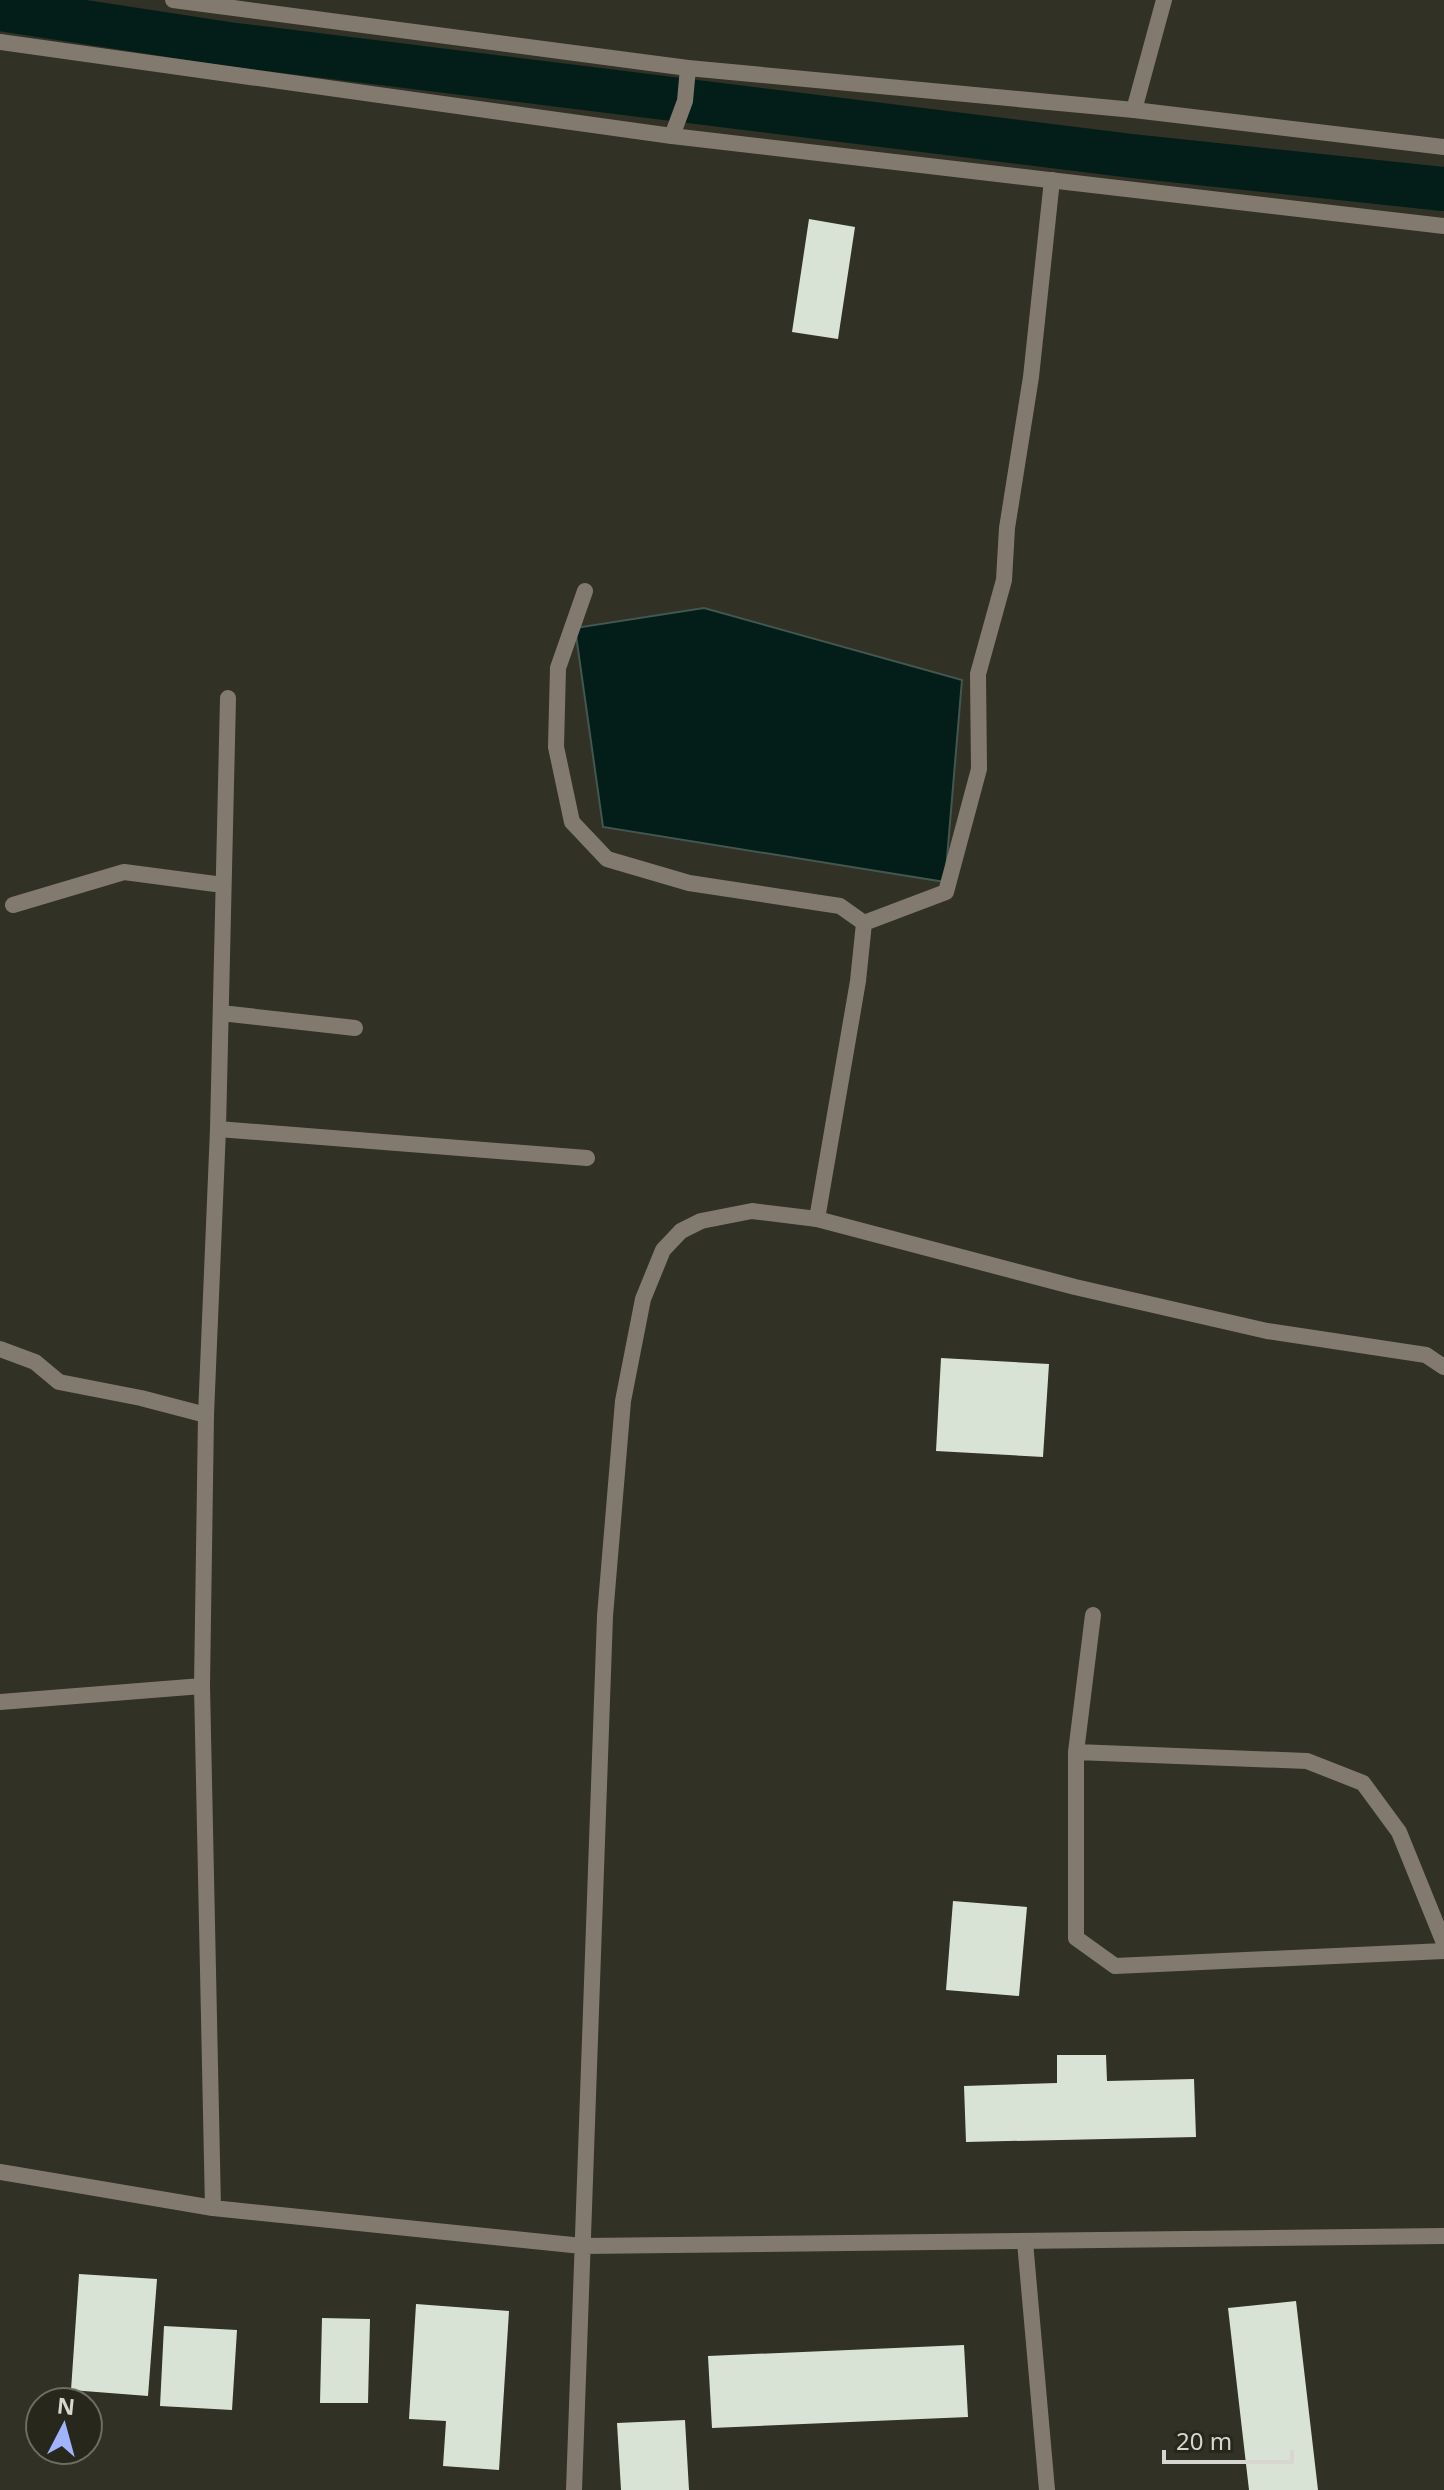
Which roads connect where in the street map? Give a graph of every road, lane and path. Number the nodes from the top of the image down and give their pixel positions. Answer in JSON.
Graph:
{"nodes":[{"id":1,"x":173,"y":0,"type":"edge"},
{"id":2,"x":1164,"y":0,"type":"edge"},
{"id":3,"x":0,"y":42,"type":"edge"},
{"id":4,"x":688,"y":68,"type":"junction"},
{"id":5,"x":1134,"y":110,"type":"junction"},
{"id":6,"x":672,"y":136,"type":"junction"},
{"id":7,"x":1444,"y":147,"type":"edge"},
{"id":8,"x":1052,"y":180,"type":"junction"},
{"id":9,"x":1444,"y":226,"type":"edge"},
{"id":10,"x":585,"y":591,"type":"dead end"},
{"id":11,"x":228,"y":698,"type":"dead end"},
{"id":12,"x":223,"y":885,"type":"junction"},
{"id":13,"x":13,"y":905,"type":"dead end"},
{"id":14,"x":864,"y":923,"type":"junction"},
{"id":15,"x":221,"y":1013,"type":"junction"},
{"id":16,"x":355,"y":1028,"type":"dead end"},
{"id":17,"x":218,"y":1129,"type":"junction"},
{"id":18,"x":587,"y":1158,"type":"dead end"},
{"id":19,"x":817,"y":1219,"type":"junction"},
{"id":20,"x":0,"y":1349,"type":"edge"},
{"id":21,"x":1444,"y":1367,"type":"edge"},
{"id":22,"x":206,"y":1415,"type":"junction"},
{"id":23,"x":1093,"y":1615,"type":"dead end"},
{"id":24,"x":202,"y":1686,"type":"junction"},
{"id":25,"x":0,"y":1702,"type":"edge"},
{"id":26,"x":1076,"y":1752,"type":"junction"},
{"id":27,"x":1444,"y":1943,"type":"edge"},
{"id":28,"x":1444,"y":1951,"type":"edge"},
{"id":29,"x":0,"y":2172,"type":"edge"},
{"id":30,"x":213,"y":2208,"type":"junction"},
{"id":31,"x":1444,"y":2236,"type":"edge"},
{"id":32,"x":1025,"y":2242,"type":"junction"},
{"id":33,"x":582,"y":2246,"type":"junction"},
{"id":34,"x":574,"y":2490,"type":"edge"},
{"id":35,"x":1047,"y":2490,"type":"edge"}],
"edges":[{"from":1,"to":4,"type":"street"},
{"from":2,"to":5,"type":"street"},
{"from":3,"to":6,"type":"street"},
{"from":4,"to":5,"type":"street"},
{"from":4,"to":6,"type":"street"},
{"from":5,"to":7,"type":"street"},
{"from":6,"to":8,"type":"street"},
{"from":8,"to":9,"type":"street"},
{"from":8,"to":14,"type":"street"},
{"from":10,"to":14,"type":"street"},
{"from":11,"to":12,"type":"street"},
{"from":12,"to":13,"type":"street"},
{"from":12,"to":15,"type":"street"},
{"from":14,"to":19,"type":"street"},
{"from":15,"to":16,"type":"street"},
{"from":15,"to":17,"type":"street"},
{"from":17,"to":18,"type":"street"},
{"from":17,"to":22,"type":"street"},
{"from":19,"to":21,"type":"street"},
{"from":19,"to":33,"type":"street"},
{"from":20,"to":22,"type":"street"},
{"from":22,"to":24,"type":"street"},
{"from":23,"to":26,"type":"street"},
{"from":24,"to":25,"type":"street"},
{"from":24,"to":30,"type":"street"},
{"from":26,"to":27,"type":"street"},
{"from":26,"to":28,"type":"street"},
{"from":29,"to":30,"type":"street"},
{"from":30,"to":33,"type":"street"},
{"from":31,"to":32,"type":"street"},
{"from":32,"to":33,"type":"street"},
{"from":32,"to":35,"type":"street"},
{"from":33,"to":34,"type":"street"}]}
